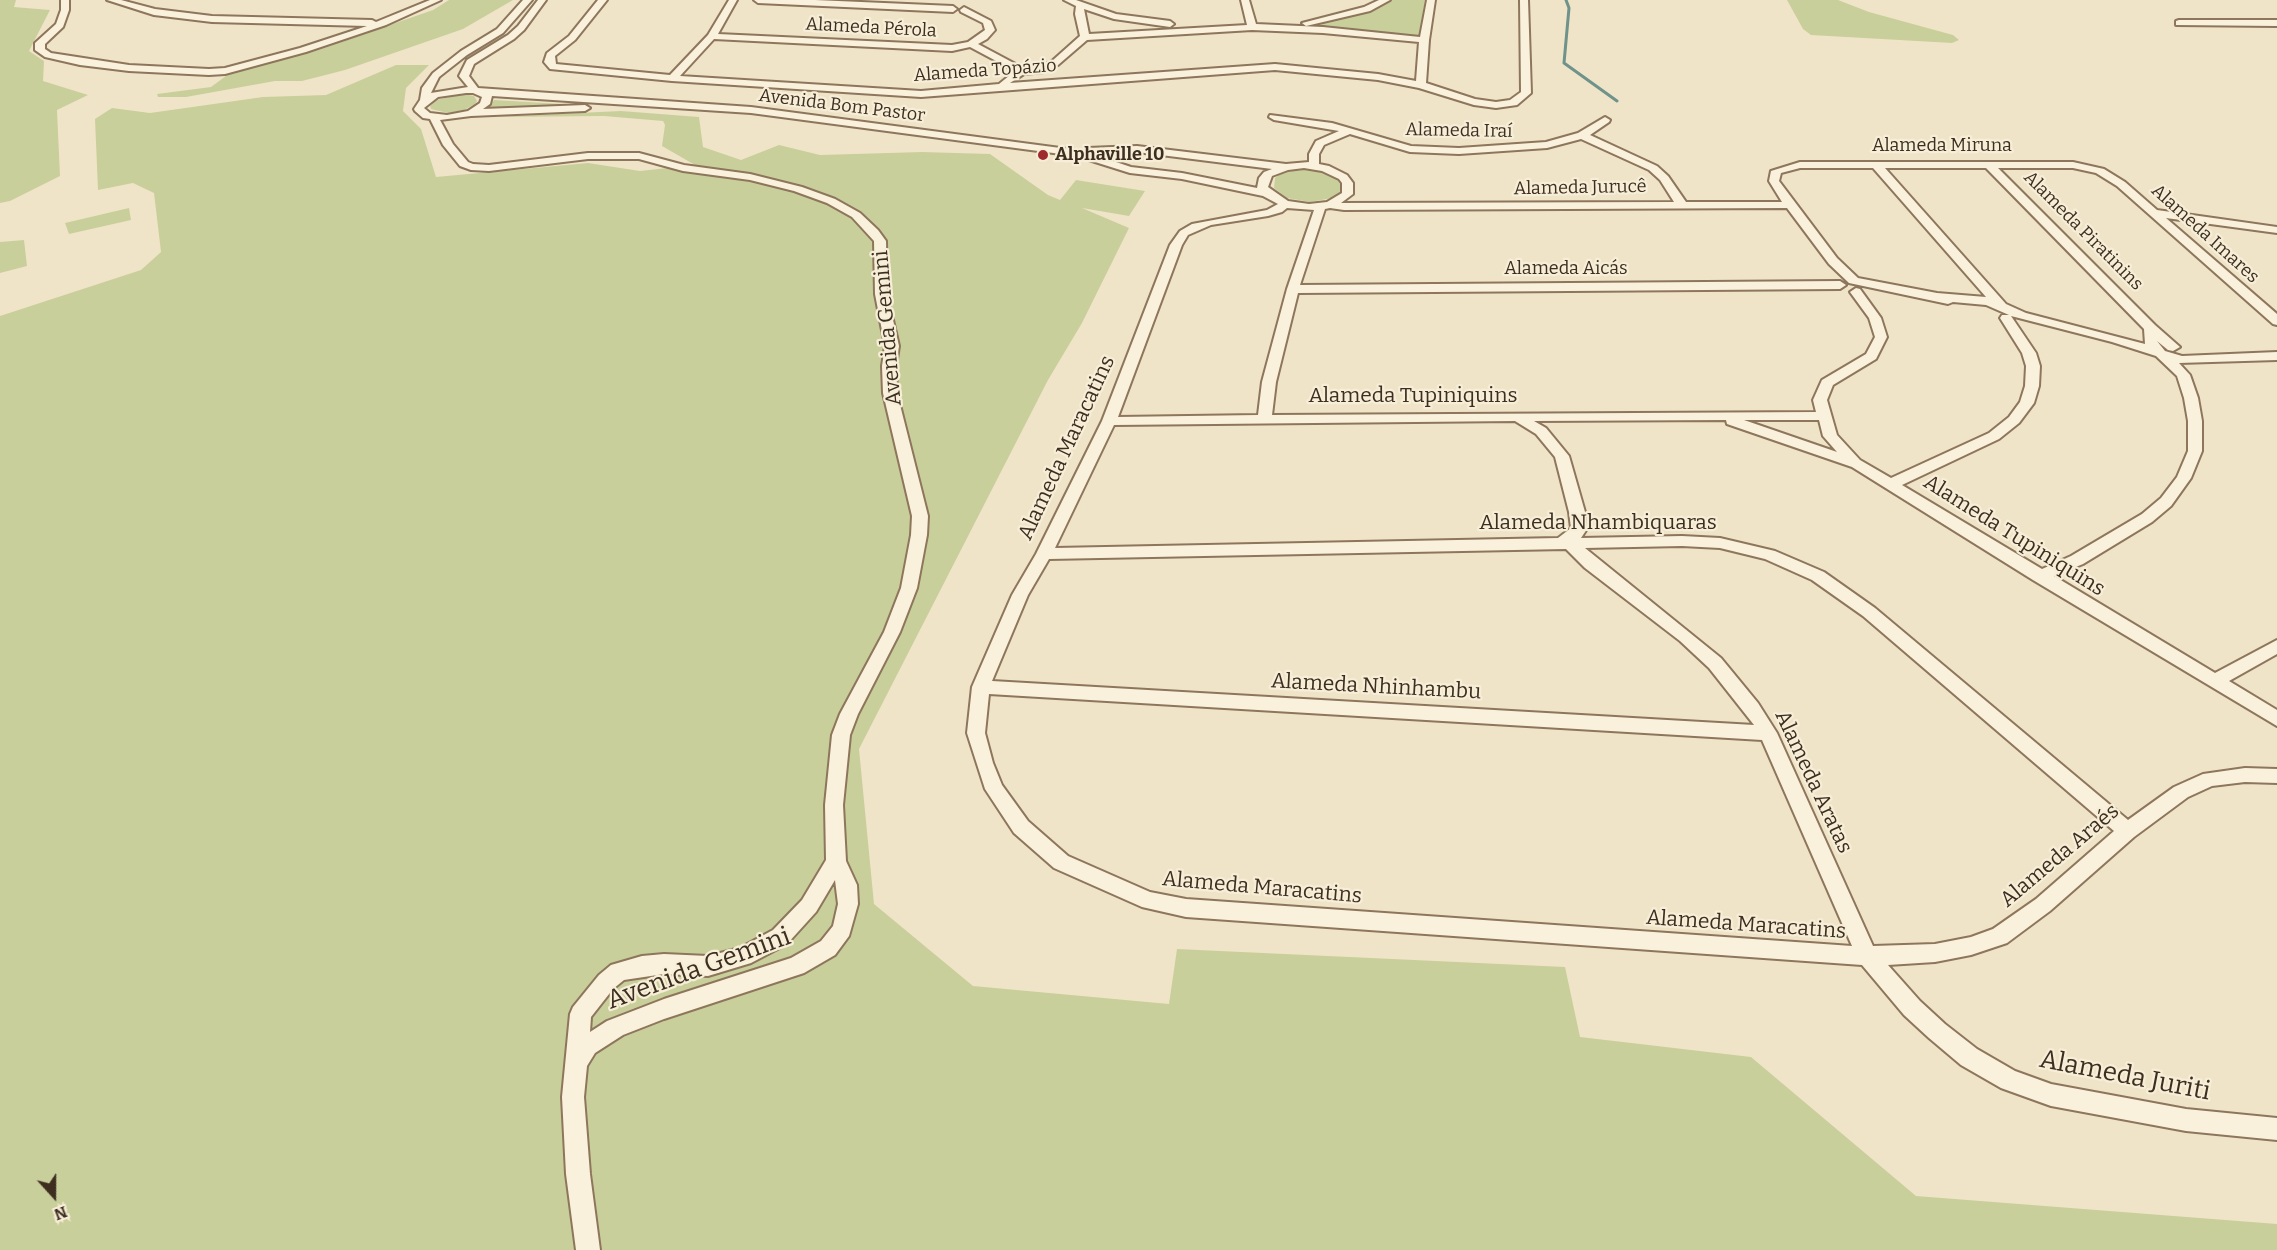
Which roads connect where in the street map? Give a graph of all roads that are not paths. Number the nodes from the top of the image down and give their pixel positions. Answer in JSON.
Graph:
{"nodes":[{"id":1,"x":65,"y":0,"type":"edge"},
{"id":2,"x":111,"y":0,"type":"edge"},
{"id":3,"x":437,"y":0,"type":"edge"},
{"id":4,"x":528,"y":0,"type":"edge"},
{"id":5,"x":542,"y":0,"type":"edge"},
{"id":6,"x":603,"y":0,"type":"edge"},
{"id":7,"x":733,"y":0,"type":"edge"},
{"id":8,"x":758,"y":0,"type":"edge"},
{"id":9,"x":1068,"y":0,"type":"edge"},
{"id":10,"x":1245,"y":0,"type":"edge"},
{"id":11,"x":1386,"y":0,"type":"edge"},
{"id":12,"x":1431,"y":0,"type":"edge"},
{"id":13,"x":1524,"y":0,"type":"edge"},
{"id":14,"x":1080,"y":5,"type":"junction"},
{"id":15,"x":959,"y":6,"type":"edge"},
{"id":16,"x":383,"y":23,"type":"junction"},
{"id":17,"x":2179,"y":23,"type":"dead end"},
{"id":18,"x":2277,"y":23,"type":"edge"},
{"id":19,"x":1252,"y":27,"type":"junction"},
{"id":20,"x":1178,"y":28,"type":"junction"},
{"id":21,"x":712,"y":36,"type":"junction"},
{"id":22,"x":1085,"y":37,"type":"junction"},
{"id":23,"x":1424,"y":40,"type":"junction"},
{"id":24,"x":971,"y":44,"type":"junction"},
{"id":25,"x":1022,"y":71,"type":"junction"},
{"id":26,"x":1041,"y":77,"type":"junction"},
{"id":27,"x":672,"y":78,"type":"junction"},
{"id":28,"x":1009,"y":83,"type":"junction"},
{"id":29,"x":1421,"y":85,"type":"junction"},
{"id":30,"x":479,"y":91,"type":"junction"},
{"id":31,"x":425,"y":100,"type":"junction"},
{"id":32,"x":676,"y":105,"type":"junction"},
{"id":33,"x":471,"y":113,"type":"junction"},
{"id":34,"x":1274,"y":117,"type":"dead end"},
{"id":35,"x":434,"y":118,"type":"junction"},
{"id":36,"x":1605,"y":120,"type":"dead end"},
{"id":37,"x":1349,"y":131,"type":"junction"},
{"id":38,"x":1582,"y":135,"type":"junction"},
{"id":39,"x":1003,"y":143,"type":"junction"},
{"id":40,"x":448,"y":144,"type":"junction"},
{"id":41,"x":1127,"y":148,"type":"junction"},
{"id":42,"x":1174,"y":153,"type":"junction"},
{"id":43,"x":1248,"y":162,"type":"junction"},
{"id":44,"x":1875,"y":164,"type":"junction"},
{"id":45,"x":1988,"y":164,"type":"junction"},
{"id":46,"x":1116,"y":166,"type":"junction"},
{"id":47,"x":1314,"y":166,"type":"junction"},
{"id":48,"x":1286,"y":167,"type":"junction"},
{"id":49,"x":1161,"y":174,"type":"junction"},
{"id":50,"x":2108,"y":175,"type":"joint"},
{"id":51,"x":1182,"y":176,"type":"junction"},
{"id":52,"x":1233,"y":186,"type":"junction"},
{"id":53,"x":1266,"y":193,"type":"junction"},
{"id":54,"x":1347,"y":194,"type":"junction"},
{"id":55,"x":1682,"y":205,"type":"junction"},
{"id":56,"x":1790,"y":205,"type":"junction"},
{"id":57,"x":1293,"y":206,"type":"junction"},
{"id":58,"x":1325,"y":206,"type":"junction"},
{"id":59,"x":1371,"y":206,"type":"junction"},
{"id":60,"x":2156,"y":213,"type":"junction"},
{"id":61,"x":2277,"y":230,"type":"edge"},
{"id":62,"x":1314,"y":231,"type":"junction"},
{"id":63,"x":1971,"y":274,"type":"junction"},
{"id":64,"x":1852,"y":285,"type":"junction"},
{"id":65,"x":1293,"y":289,"type":"junction"},
{"id":66,"x":1978,"y":304,"type":"junction"},
{"id":67,"x":2000,"y":305,"type":"junction"},
{"id":68,"x":2277,"y":321,"type":"edge"},
{"id":69,"x":2021,"y":325,"type":"junction"},
{"id":70,"x":2150,"y":334,"type":"junction"},
{"id":71,"x":2116,"y":339,"type":"junction"},
{"id":72,"x":2159,"y":351,"type":"junction"},
{"id":73,"x":2274,"y":357,"type":"edge"},
{"id":74,"x":2181,"y":359,"type":"junction"},
{"id":75,"x":1717,"y":416,"type":"junction"},
{"id":76,"x":1822,"y":416,"type":"junction"},
{"id":77,"x":1518,"y":417,"type":"junction"},
{"id":78,"x":1265,"y":418,"type":"junction"},
{"id":79,"x":1109,"y":421,"type":"junction"},
{"id":80,"x":1857,"y":464,"type":"junction"},
{"id":81,"x":1891,"y":484,"type":"junction"},
{"id":82,"x":1601,"y":543,"type":"junction"},
{"id":83,"x":1565,"y":544,"type":"junction"},
{"id":84,"x":1044,"y":554,"type":"junction"},
{"id":85,"x":2038,"y":576,"type":"junction"},
{"id":86,"x":1608,"y":577,"type":"junction"},
{"id":87,"x":2275,"y":650,"type":"edge"},
{"id":88,"x":2215,"y":681,"type":"junction"},
{"id":89,"x":981,"y":687,"type":"junction"},
{"id":90,"x":2277,"y":719,"type":"edge"},
{"id":91,"x":1768,"y":733,"type":"junction"},
{"id":92,"x":2277,"y":776,"type":"edge"},
{"id":93,"x":2127,"y":831,"type":"junction"},
{"id":94,"x":836,"y":861,"type":"junction"},
{"id":95,"x":1867,"y":956,"type":"junction"},
{"id":96,"x":577,"y":1062,"type":"junction"},
{"id":97,"x":2277,"y":1129,"type":"edge"},
{"id":98,"x":588,"y":1250,"type":"edge"}],
"edges":[{"from":1,"to":16,"type":"street"},
{"from":2,"to":16,"type":"street"},
{"from":3,"to":16,"type":"street"},
{"from":4,"to":31,"type":"street"},
{"from":5,"to":30,"type":"street"},
{"from":6,"to":27,"type":"street","name":"Alameda Topázio"},
{"from":7,"to":21,"type":"street"},
{"from":8,"to":15,"type":"street"},
{"from":9,"to":14,"type":"street"},
{"from":10,"to":19,"type":"street"},
{"from":11,"to":19,"type":"street"},
{"from":12,"to":23,"type":"street"},
{"from":13,"to":29,"type":"street","name":"Alameda Topázio"},
{"from":14,"to":20,"type":"street"},
{"from":14,"to":22,"type":"street"},
{"from":15,"to":24,"type":"street","name":"Alameda Pérola"},
{"from":17,"to":18,"type":"street"},
{"from":19,"to":20,"type":"street"},
{"from":19,"to":23,"type":"street"},
{"from":20,"to":22,"type":"street"},
{"from":21,"to":24,"type":"street","name":"Alameda Pérola"},
{"from":21,"to":27,"type":"street"},
{"from":22,"to":26,"type":"street"},
{"from":23,"to":29,"type":"street"},
{"from":24,"to":25,"type":"street"},
{"from":25,"to":26,"type":"street"},
{"from":25,"to":28,"type":"street"},
{"from":26,"to":28,"type":"street","name":"Alameda Topázio"},
{"from":26,"to":29,"type":"street","name":"Alameda Topázio"},
{"from":27,"to":28,"type":"street","name":"Alameda Topázio"},
{"from":30,"to":31,"type":"street","name":"Avenida Bom Pastor"},
{"from":30,"to":32,"type":"street","name":"Avenida Bom Pastor"},
{"from":30,"to":33,"type":"street"},
{"from":31,"to":35,"type":"street","name":"Avenida Gemini"},
{"from":32,"to":33,"type":"street","name":"Avenida Bom Pastor"},
{"from":32,"to":39,"type":"street","name":"Avenida Bom Pastor"},
{"from":33,"to":35,"type":"street","name":"Avenida Bom Pastor"},
{"from":33,"to":40,"type":"street"},
{"from":34,"to":37,"type":"street","name":"Alameda Iraí"},
{"from":35,"to":40,"type":"street","name":"Avenida Gemini"},
{"from":36,"to":38,"type":"street","name":"Alameda Iraí"},
{"from":37,"to":38,"type":"street","name":"Alameda Iraí"},
{"from":37,"to":47,"type":"street"},
{"from":38,"to":55,"type":"street"},
{"from":39,"to":41,"type":"street","name":"Avenida Bom Pastor"},
{"from":39,"to":46,"type":"street","name":"Avenida Bom Pastor"},
{"from":39,"to":51,"type":"street","name":"Avenida Bom Pastor"},
{"from":40,"to":94,"type":"street","name":"Avenida Gemini"},
{"from":41,"to":42,"type":"street","name":"Avenida Bom Pastor"},
{"from":41,"to":46,"type":"street"},
{"from":42,"to":43,"type":"street","name":"Avenida Bom Pastor"},
{"from":42,"to":49,"type":"street"},
{"from":43,"to":48,"type":"street","name":"Avenida Bom Pastor"},
{"from":43,"to":52,"type":"street"},
{"from":44,"to":45,"type":"street","name":"Alameda Miruna"},
{"from":44,"to":56,"type":"street","name":"Alameda Miruna"},
{"from":44,"to":63,"type":"street"},
{"from":45,"to":50,"type":"street","name":"Alameda Miruna"},
{"from":45,"to":70,"type":"street","name":"Alameda Piratinins"},
{"from":46,"to":49,"type":"street","name":"Avenida Bom Pastor"},
{"from":47,"to":48,"type":"street","name":"Avenida Bom Pastor"},
{"from":47,"to":54,"type":"street"},
{"from":48,"to":53,"type":"street"},
{"from":49,"to":51,"type":"street","name":"Avenida Bom Pastor"},
{"from":50,"to":60,"type":"street","name":"Alameda Imares"},
{"from":51,"to":52,"type":"street","name":"Avenida Bom Pastor"},
{"from":52,"to":53,"type":"street","name":"Avenida Bom Pastor"},
{"from":53,"to":57,"type":"street","name":"Avenida Bom Pastor"},
{"from":54,"to":58,"type":"street"},
{"from":54,"to":59,"type":"street","name":"Alameda Jurucê"},
{"from":55,"to":56,"type":"street","name":"Alameda Jurucê"},
{"from":55,"to":59,"type":"street","name":"Alameda Jurucê"},
{"from":56,"to":64,"type":"street"},
{"from":57,"to":58,"type":"street","name":"Alameda Jurucê"},
{"from":57,"to":62,"type":"street"},
{"from":57,"to":79,"type":"street","name":"Alameda Maracatins"},
{"from":58,"to":59,"type":"street","name":"Alameda Jurucê"},
{"from":58,"to":62,"type":"street"},
{"from":60,"to":61,"type":"street"},
{"from":60,"to":68,"type":"street","name":"Alameda Imares"},
{"from":62,"to":65,"type":"street"},
{"from":63,"to":66,"type":"street"},
{"from":63,"to":67,"type":"street"},
{"from":64,"to":65,"type":"street","name":"Alameda Aicás"},
{"from":64,"to":66,"type":"street","name":"Alameda Aicás"},
{"from":64,"to":76,"type":"street"},
{"from":65,"to":78,"type":"street"},
{"from":66,"to":67,"type":"street","name":"Alameda Aicás"},
{"from":66,"to":69,"type":"street","name":"Alameda Aicás"},
{"from":67,"to":69,"type":"street","name":"Alameda Aicás"},
{"from":69,"to":71,"type":"street","name":"Alameda Aicás"},
{"from":69,"to":81,"type":"street"},
{"from":70,"to":71,"type":"street","name":"Alameda Aicás"},
{"from":70,"to":72,"type":"street","name":"Alameda Piratinins"},
{"from":70,"to":74,"type":"street","name":"Alameda Aicás"},
{"from":71,"to":72,"type":"street","name":"Alameda Aicás"},
{"from":72,"to":74,"type":"street","name":"Alameda Piratinins"},
{"from":73,"to":74,"type":"street","name":"Alameda Aicás"},
{"from":74,"to":85,"type":"street"},
{"from":75,"to":76,"type":"street","name":"Alameda Tupiniquins"},
{"from":75,"to":77,"type":"street","name":"Alameda Tupiniquins"},
{"from":75,"to":80,"type":"street","name":"Alameda Tupiniquins"},
{"from":76,"to":80,"type":"street"},
{"from":77,"to":78,"type":"street","name":"Alameda Tupiniquins"},
{"from":77,"to":83,"type":"street"},
{"from":78,"to":79,"type":"street","name":"Alameda Tupiniquins"},
{"from":79,"to":84,"type":"street","name":"Alameda Maracatins"},
{"from":80,"to":81,"type":"street","name":"Alameda Tupiniquins"},
{"from":81,"to":85,"type":"street","name":"Alameda Tupiniquins"},
{"from":82,"to":83,"type":"street","name":"Alameda Nhambiquaras"},
{"from":82,"to":86,"type":"street"},
{"from":82,"to":93,"type":"street","name":"Alameda Nhambiquaras"},
{"from":83,"to":84,"type":"street","name":"Alameda Nhambiquaras"},
{"from":83,"to":86,"type":"street","name":"Alameda Aratas"},
{"from":84,"to":89,"type":"street","name":"Alameda Maracatins"},
{"from":85,"to":88,"type":"street","name":"Alameda Tupiniquins"},
{"from":86,"to":91,"type":"street","name":"Alameda Aratas"},
{"from":87,"to":88,"type":"street"},
{"from":88,"to":90,"type":"street","name":"Alameda Tupiniquins"},
{"from":89,"to":91,"type":"street","name":"Alameda Nhinhambu"},
{"from":89,"to":95,"type":"street","name":"Alameda Maracatins"},
{"from":91,"to":95,"type":"street","name":"Alameda Aratas"},
{"from":92,"to":93,"type":"street","name":"Alameda Araés"},
{"from":93,"to":95,"type":"street","name":"Alameda Araés"},
{"from":94,"to":96,"type":"street","name":"Avenida Gemini"},
{"from":94,"to":96,"type":"street","name":"Avenida Gemini"},
{"from":95,"to":97,"type":"street","name":"Alameda Juriti"},
{"from":96,"to":98,"type":"street","name":"Avenida Gemini"}]}
